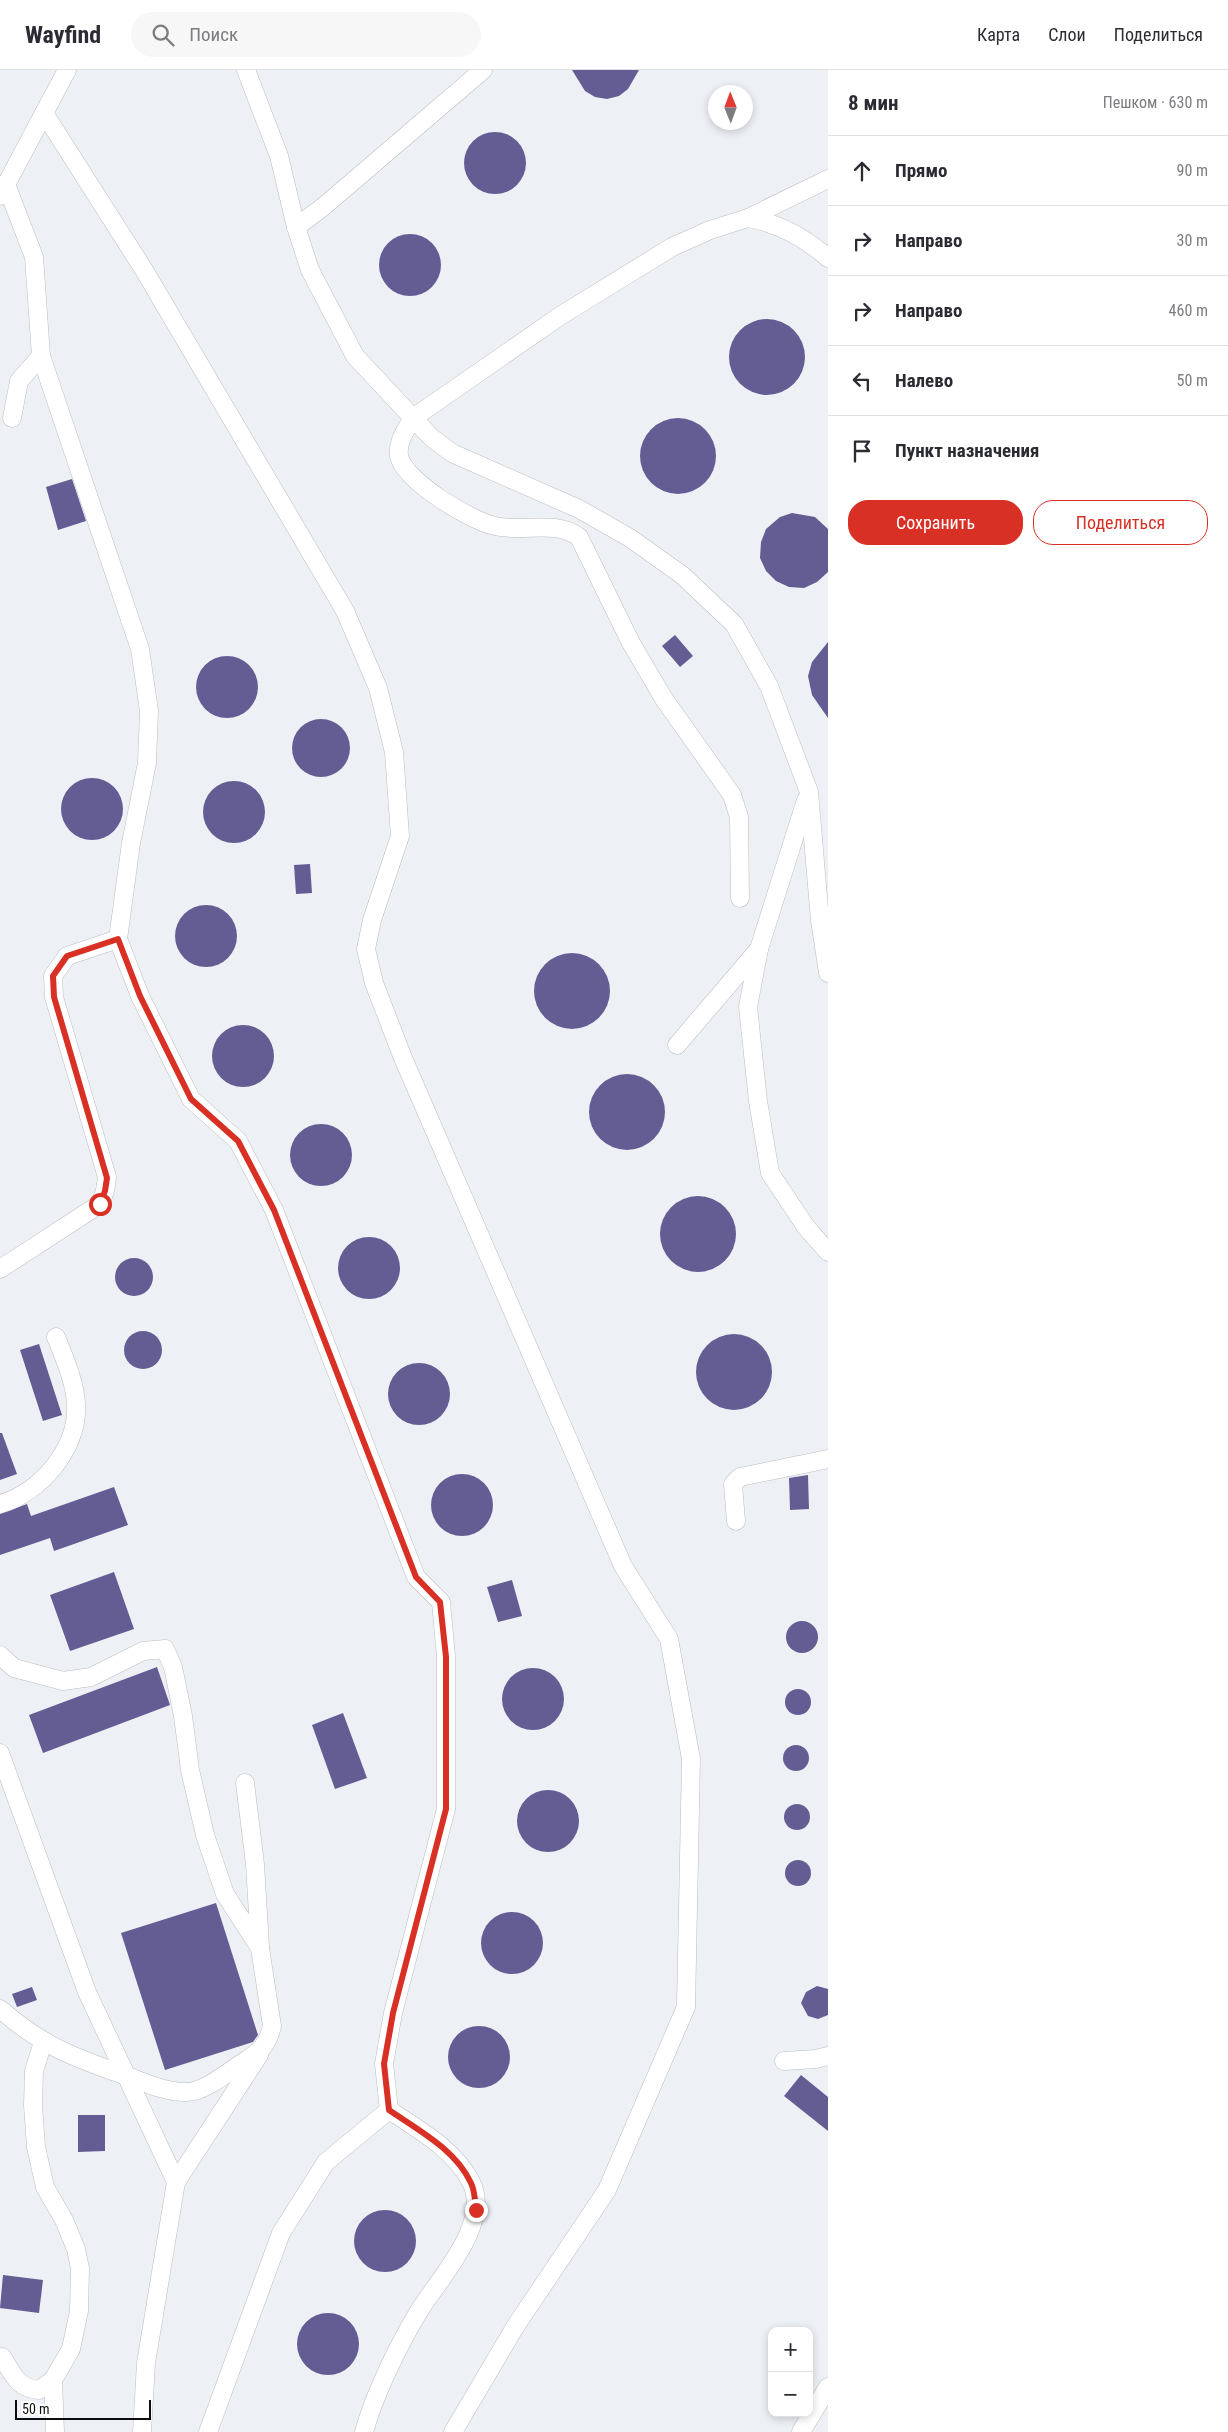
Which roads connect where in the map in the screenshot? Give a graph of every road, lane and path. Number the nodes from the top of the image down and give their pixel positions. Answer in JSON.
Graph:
{"nodes":[{"id":1,"x":67,"y":70,"type":"edge"},
{"id":2,"x":246,"y":70,"type":"edge"},
{"id":3,"x":483,"y":70,"type":"edge"},
{"id":4,"x":44,"y":113,"type":"junction"},
{"id":5,"x":828,"y":179,"type":"edge"},
{"id":6,"x":3,"y":192,"type":"edge"},
{"id":7,"x":748,"y":218,"type":"junction"},
{"id":8,"x":296,"y":227,"type":"junction"},
{"id":9,"x":828,"y":258,"type":"edge"},
{"id":10,"x":41,"y":356,"type":"junction"},
{"id":11,"x":12,"y":418,"type":"dead end"},
{"id":12,"x":413,"y":418,"type":"junction"},
{"id":13,"x":809,"y":792,"type":"junction"},
{"id":14,"x":740,"y":898,"type":"dead end"},
{"id":15,"x":118,"y":939,"type":"junction"},
{"id":16,"x":759,"y":949,"type":"junction"},
{"id":17,"x":828,"y":973,"type":"edge"},
{"id":18,"x":677,"y":1045,"type":"dead end"},
{"id":19,"x":828,"y":1252,"type":"edge"},
{"id":20,"x":0,"y":1269,"type":"edge"},
{"id":21,"x":56,"y":1337,"type":"dead end"},
{"id":22,"x":828,"y":1459,"type":"edge"},
{"id":23,"x":0,"y":1504,"type":"edge"},
{"id":24,"x":736,"y":1521,"type":"dead end"},
{"id":25,"x":0,"y":1655,"type":"edge"},
{"id":26,"x":0,"y":1753,"type":"edge"},
{"id":27,"x":245,"y":1783,"type":"dead end"},
{"id":28,"x":260,"y":1948,"type":"junction"},
{"id":29,"x":0,"y":2008,"type":"edge"},
{"id":30,"x":43,"y":2042,"type":"junction"},
{"id":31,"x":264,"y":2048,"type":"junction"},
{"id":32,"x":828,"y":2056,"type":"edge"},
{"id":33,"x":784,"y":2061,"type":"dead end"},
{"id":34,"x":125,"y":2075,"type":"junction"},
{"id":35,"x":389,"y":2110,"type":"junction"},
{"id":36,"x":176,"y":2182,"type":"junction"},
{"id":37,"x":2,"y":2357,"type":"dead end"},
{"id":38,"x":53,"y":2380,"type":"junction"},
{"id":39,"x":828,"y":2387,"type":"edge"},
{"id":40,"x":54,"y":2432,"type":"edge"},
{"id":41,"x":142,"y":2432,"type":"edge"},
{"id":42,"x":208,"y":2432,"type":"edge"},
{"id":43,"x":364,"y":2432,"type":"edge"},
{"id":44,"x":453,"y":2432,"type":"edge"},
{"id":45,"x":802,"y":2432,"type":"edge"}],
"edges":[{"from":1,"to":4,"type":"lane"},
{"from":2,"to":8,"type":"lane"},
{"from":3,"to":8,"type":"lane"},
{"from":4,"to":6,"type":"lane"},
{"from":4,"to":44,"type":"lane"},
{"from":5,"to":7,"type":"lane"},
{"from":6,"to":10,"type":"lane"},
{"from":7,"to":9,"type":"lane"},
{"from":7,"to":12,"type":"lane"},
{"from":8,"to":12,"type":"lane"},
{"from":10,"to":11,"type":"lane"},
{"from":10,"to":15,"type":"lane"},
{"from":12,"to":13,"type":"lane"},
{"from":12,"to":14,"type":"lane"},
{"from":13,"to":16,"type":"lane"},
{"from":13,"to":17,"type":"lane"},
{"from":15,"to":20,"type":"lane"},
{"from":15,"to":35,"type":"lane"},
{"from":16,"to":18,"type":"lane"},
{"from":16,"to":19,"type":"lane"},
{"from":21,"to":23,"type":"lane"},
{"from":22,"to":24,"type":"lane"},
{"from":25,"to":28,"type":"lane"},
{"from":26,"to":34,"type":"lane"},
{"from":27,"to":28,"type":"lane"},
{"from":28,"to":31,"type":"lane"},
{"from":29,"to":30,"type":"lane"},
{"from":30,"to":34,"type":"lane"},
{"from":30,"to":38,"type":"lane"},
{"from":31,"to":34,"type":"lane"},
{"from":31,"to":36,"type":"lane"},
{"from":32,"to":33,"type":"lane"},
{"from":34,"to":36,"type":"lane"},
{"from":35,"to":42,"type":"lane"},
{"from":35,"to":43,"type":"lane"},
{"from":36,"to":41,"type":"lane"},
{"from":37,"to":38,"type":"lane"},
{"from":38,"to":40,"type":"lane"},
{"from":39,"to":45,"type":"lane"}]}
